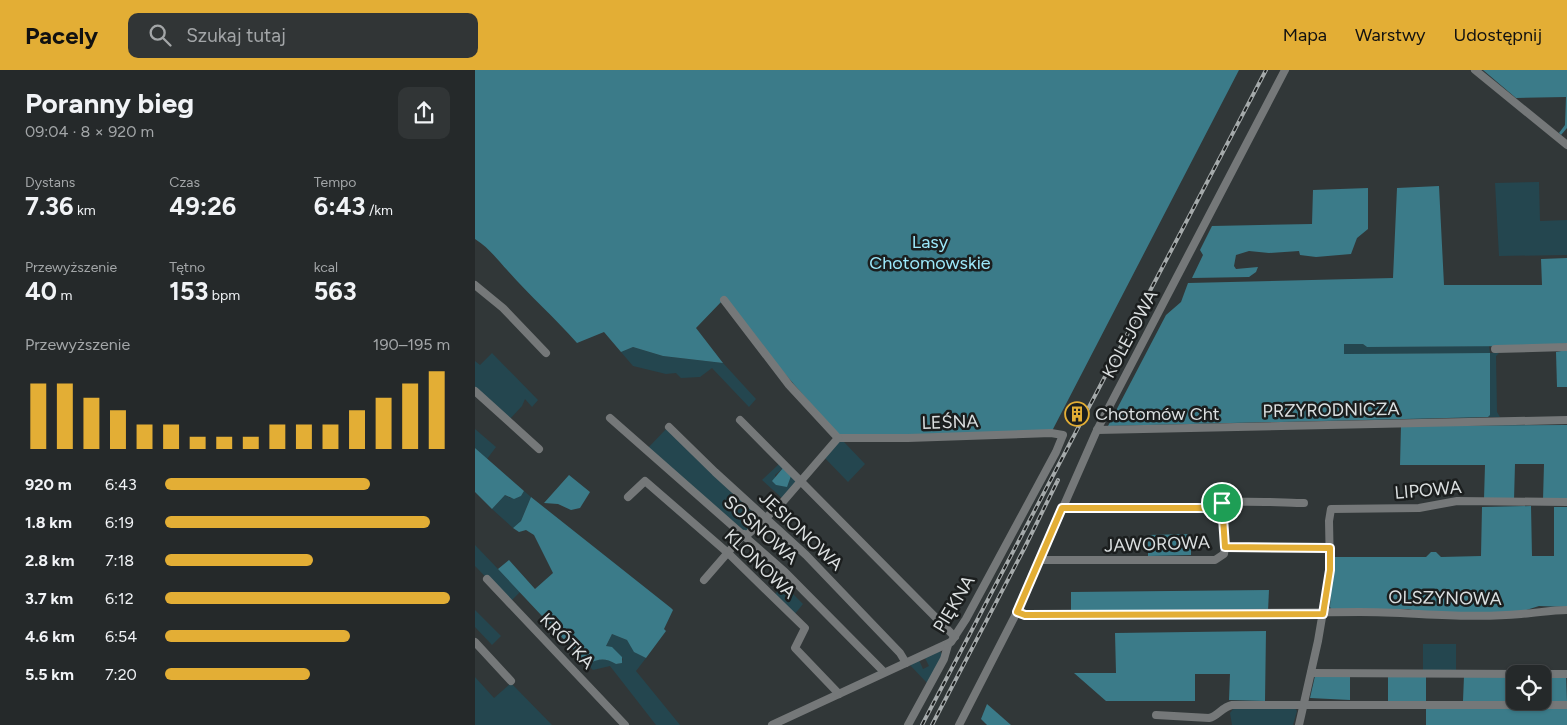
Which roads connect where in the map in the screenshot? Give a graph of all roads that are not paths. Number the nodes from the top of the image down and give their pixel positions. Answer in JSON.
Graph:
{"nodes":[{"id":1,"x":1285,"y":70,"type":"edge"},
{"id":2,"x":1475,"y":70,"type":"edge"},
{"id":3,"x":1567,"y":145,"type":"edge"},
{"id":4,"x":475,"y":285,"type":"edge"},
{"id":5,"x":725,"y":300,"type":"dead end"},
{"id":6,"x":1567,"y":347,"type":"edge"},
{"id":7,"x":1495,"y":349,"type":"dead end"},
{"id":8,"x":546,"y":353,"type":"dead end"},
{"id":9,"x":475,"y":391,"type":"edge"},
{"id":10,"x":610,"y":418,"type":"dead end"},
{"id":11,"x":739,"y":420,"type":"dead end"},
{"id":12,"x":1567,"y":420,"type":"edge"},
{"id":13,"x":669,"y":427,"type":"dead end"},
{"id":14,"x":1097,"y":430,"type":"junction"},
{"id":15,"x":1063,"y":435,"type":"joint"},
{"id":16,"x":838,"y":438,"type":"junction"},
{"id":17,"x":539,"y":449,"type":"dead end"},
{"id":18,"x":800,"y":482,"type":"junction"},
{"id":19,"x":629,"y":497,"type":"dead end"},
{"id":20,"x":1567,"y":502,"type":"edge"},
{"id":21,"x":1222,"y":503,"type":"junction"},
{"id":22,"x":1304,"y":503,"type":"dead end"},
{"id":23,"x":1062,"y":508,"type":"junction"},
{"id":24,"x":1204,"y":508,"type":"junction"},
{"id":25,"x":766,"y":518,"type":"junction"},
{"id":26,"x":1223,"y":518,"type":"junction"},
{"id":27,"x":745,"y":535,"type":"junction"},
{"id":28,"x":1225,"y":547,"type":"junction"},
{"id":29,"x":1330,"y":548,"type":"junction"},
{"id":30,"x":728,"y":553,"type":"junction"},
{"id":31,"x":1039,"y":560,"type":"junction"},
{"id":32,"x":487,"y":579,"type":"dead end"},
{"id":33,"x":704,"y":580,"type":"dead end"},
{"id":34,"x":1567,"y":610,"type":"edge"},
{"id":35,"x":1017,"y":612,"type":"junction"},
{"id":36,"x":1323,"y":614,"type":"junction"},
{"id":37,"x":955,"y":638,"type":"junction"},
{"id":38,"x":475,"y":642,"type":"edge"},
{"id":39,"x":948,"y":645,"type":"junction"},
{"id":40,"x":906,"y":664,"type":"junction"},
{"id":41,"x":885,"y":672,"type":"junction"},
{"id":42,"x":1311,"y":673,"type":"junction"},
{"id":43,"x":1506,"y":674,"type":"edge"},
{"id":44,"x":1551,"y":674,"type":"edge"},
{"id":45,"x":1567,"y":674,"type":"edge"},
{"id":46,"x":511,"y":681,"type":"dead end"},
{"id":47,"x":839,"y":694,"type":"junction"},
{"id":48,"x":1305,"y":704,"type":"junction"},
{"id":49,"x":1567,"y":705,"type":"edge"},
{"id":50,"x":1156,"y":715,"type":"dead end"},
{"id":51,"x":625,"y":725,"type":"edge"},
{"id":52,"x":772,"y":725,"type":"edge"},
{"id":53,"x":908,"y":725,"type":"edge"},
{"id":54,"x":959,"y":725,"type":"edge"},
{"id":55,"x":1299,"y":725,"type":"edge"}],
"edges":[{"from":1,"to":14,"type":"street","name":"KOLEJOWA"},
{"from":2,"to":3,"type":"street"},
{"from":4,"to":8,"type":"street"},
{"from":5,"to":16,"type":"street"},
{"from":6,"to":7,"type":"street"},
{"from":9,"to":17,"type":"street"},
{"from":10,"to":27,"type":"street","name":"SOSNOWA"},
{"from":11,"to":18,"type":"street"},
{"from":12,"to":14,"type":"street","name":"PRZYRODNICZA"},
{"from":13,"to":25,"type":"street","name":"JESIONOWA"},
{"from":14,"to":23,"type":"street","name":"KOLEJOWA"},
{"from":15,"to":16,"type":"street","name":"LEŚNA"},
{"from":15,"to":37,"type":"street","name":"PIĘKNA"},
{"from":16,"to":18,"type":"street"},
{"from":18,"to":25,"type":"street"},
{"from":18,"to":37,"type":"street"},
{"from":19,"to":30,"type":"street","name":"KLONOWA"},
{"from":20,"to":29,"type":"street","name":"LIPOWA"},
{"from":21,"to":22,"type":"street"},
{"from":21,"to":24,"type":"street"},
{"from":21,"to":26,"type":"street"},
{"from":23,"to":24,"type":"street"},
{"from":23,"to":31,"type":"street","name":"KOLEJOWA"},
{"from":24,"to":26,"type":"street"},
{"from":25,"to":27,"type":"street"},
{"from":25,"to":40,"type":"street","name":"JESIONOWA"},
{"from":26,"to":28,"type":"street"},
{"from":27,"to":30,"type":"street"},
{"from":27,"to":41,"type":"street","name":"SOSNOWA"},
{"from":28,"to":29,"type":"street","name":"JAWOROWA"},
{"from":28,"to":31,"type":"street","name":"JAWOROWA"},
{"from":29,"to":36,"type":"street"},
{"from":30,"to":33,"type":"street"},
{"from":30,"to":47,"type":"street","name":"KLONOWA"},
{"from":31,"to":35,"type":"street","name":"KOLEJOWA"},
{"from":32,"to":51,"type":"street","name":"KRÓTKA"},
{"from":34,"to":36,"type":"street","name":"OLSZYNOWA"},
{"from":35,"to":36,"type":"street","name":"OLSZYNOWA"},
{"from":35,"to":54,"type":"street","name":"KOLEJOWA"},
{"from":36,"to":42,"type":"street"},
{"from":37,"to":39,"type":"street","name":"PIĘKNA"},
{"from":38,"to":46,"type":"street"},
{"from":39,"to":40,"type":"street","name":"PIĘKNA"},
{"from":39,"to":53,"type":"street"},
{"from":40,"to":41,"type":"street","name":"PIĘKNA"},
{"from":41,"to":47,"type":"street","name":"PIĘKNA"},
{"from":42,"to":43,"type":"street"},
{"from":42,"to":48,"type":"street"},
{"from":44,"to":45,"type":"street"},
{"from":47,"to":52,"type":"street","name":"PIĘKNA"},
{"from":48,"to":49,"type":"street"},
{"from":48,"to":50,"type":"street"},
{"from":48,"to":55,"type":"street"}]}
